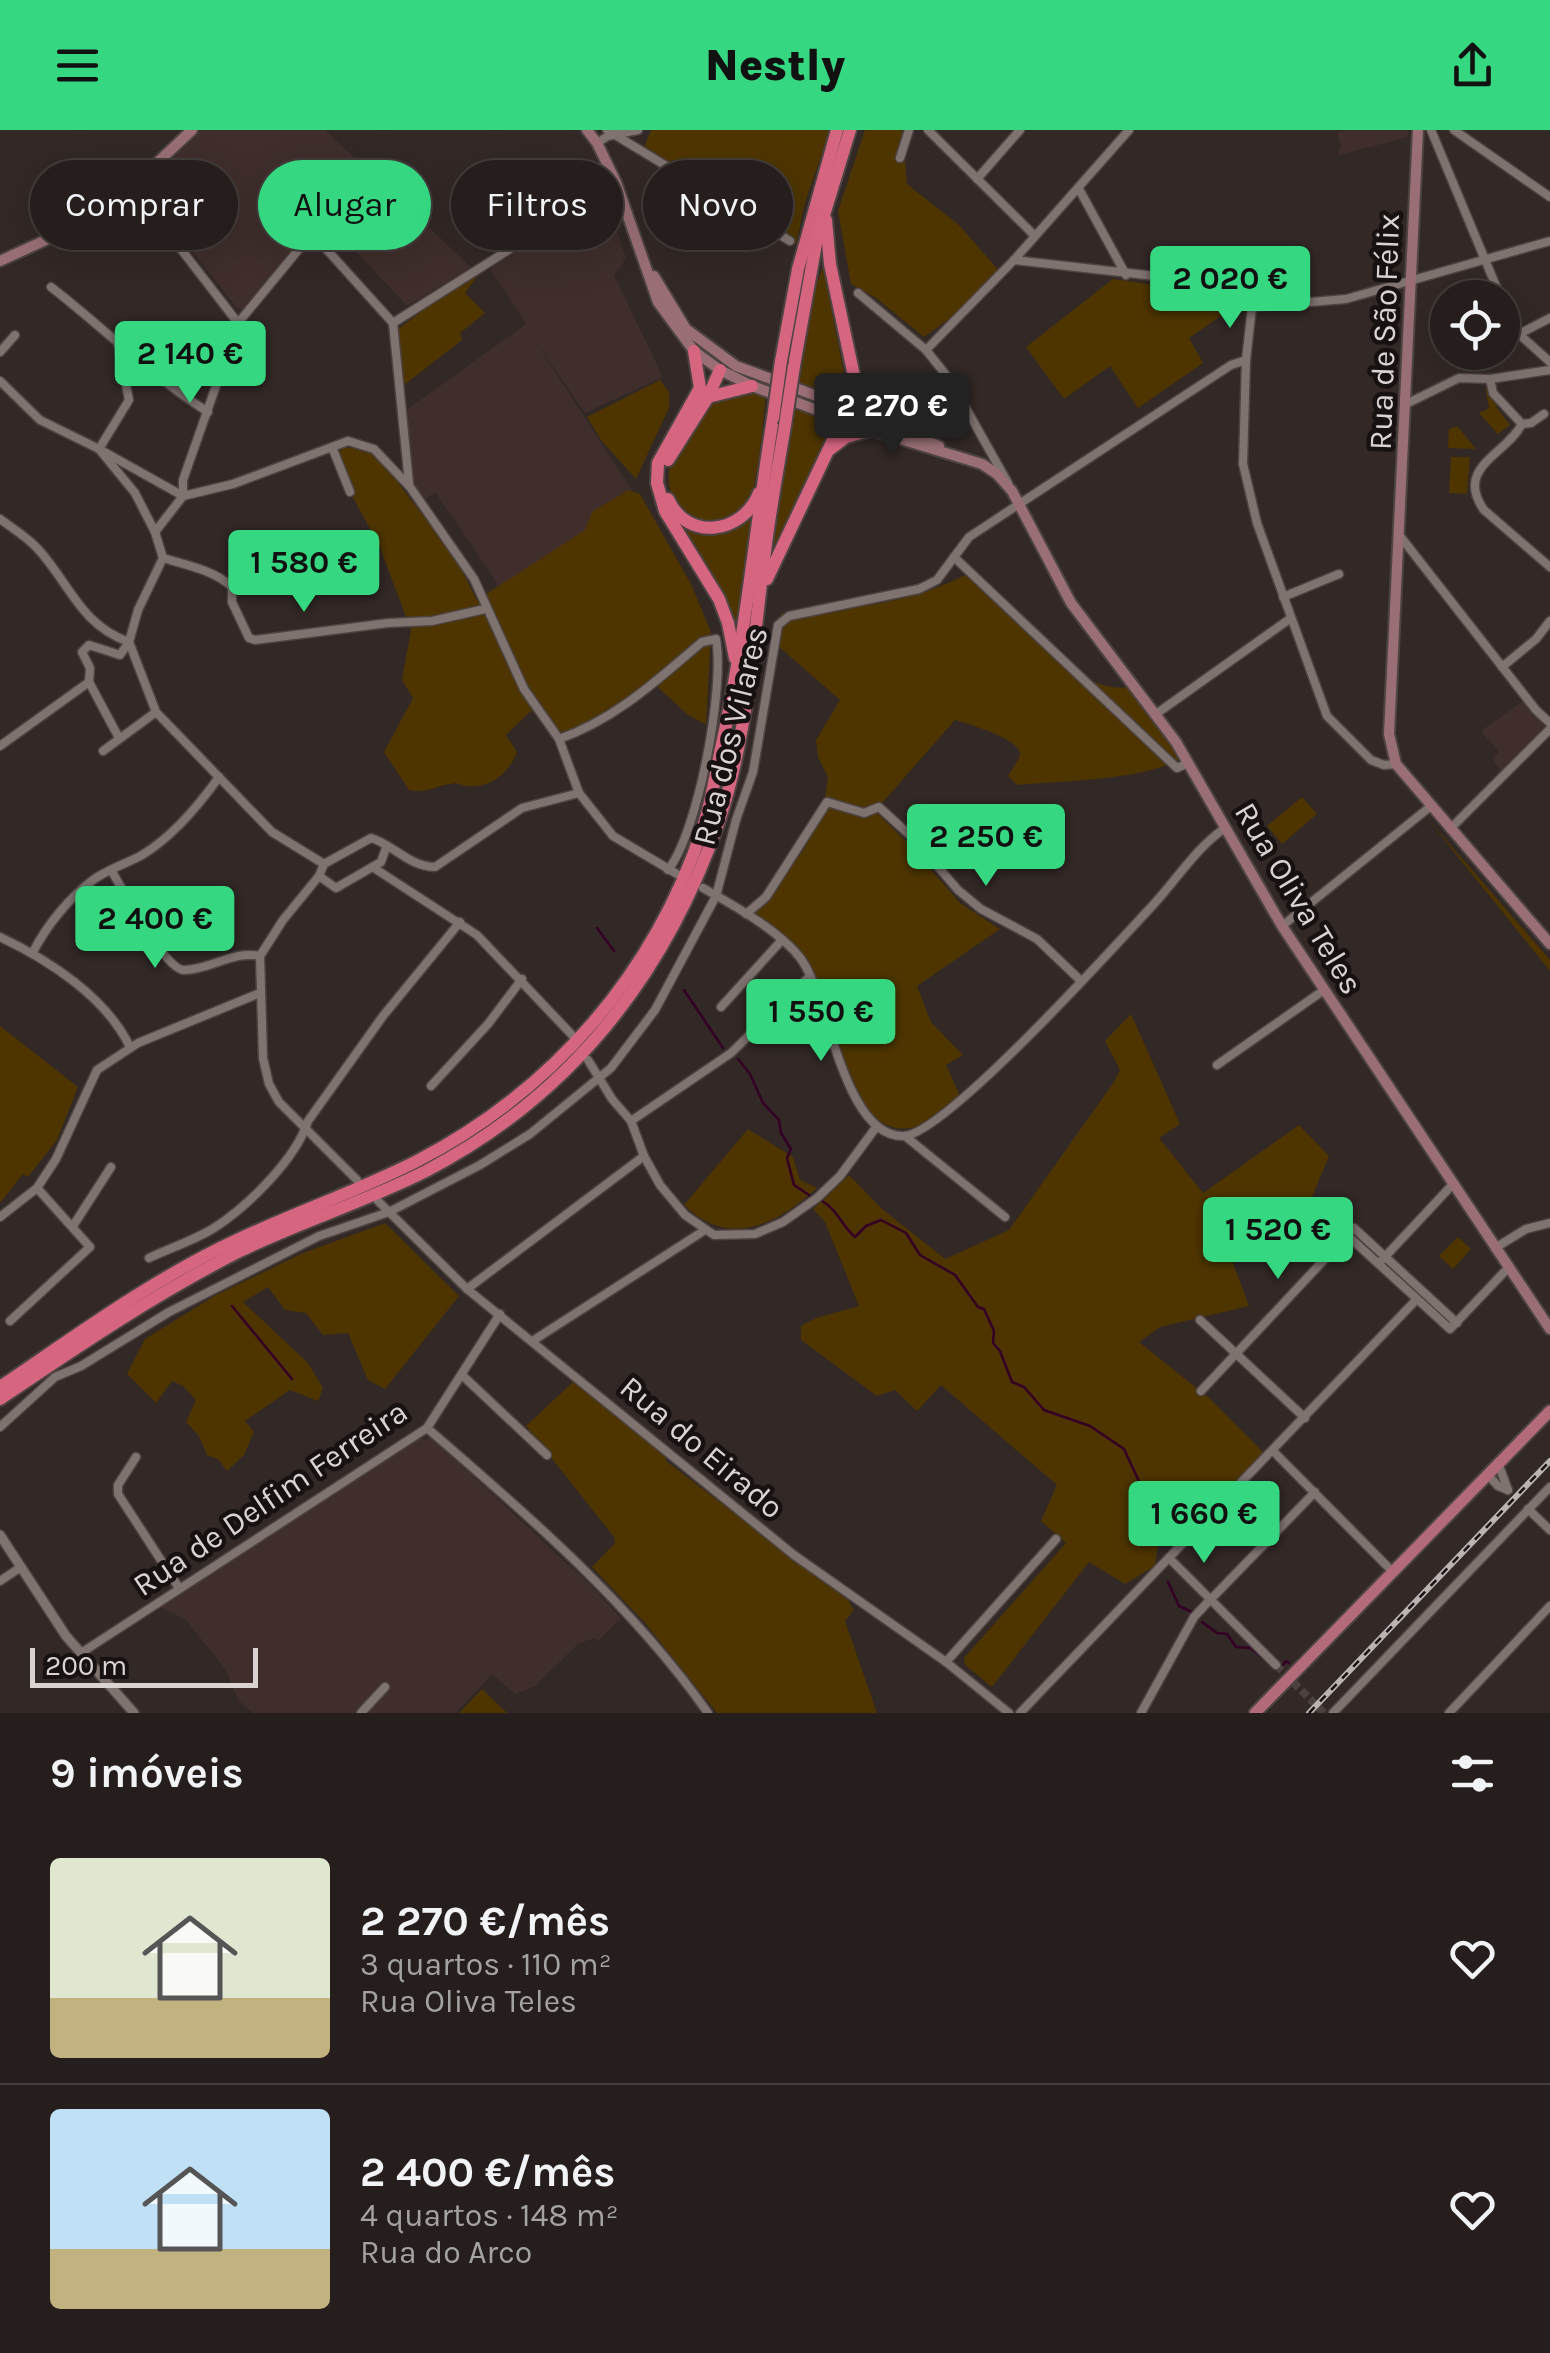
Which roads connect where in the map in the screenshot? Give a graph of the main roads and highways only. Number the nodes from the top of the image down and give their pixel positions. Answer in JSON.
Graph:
{"nodes":[{"id":1,"x":192,"y":130,"type":"edge"},
{"id":2,"x":587,"y":130,"type":"edge"},
{"id":3,"x":837,"y":130,"type":"edge"},
{"id":4,"x":850,"y":130,"type":"edge"},
{"id":5,"x":1418,"y":130,"type":"edge"},
{"id":6,"x":825,"y":207,"type":"junction"},
{"id":7,"x":640,"y":249,"type":"junction"},
{"id":8,"x":0,"y":261,"type":"edge"},
{"id":9,"x":694,"y":351,"type":"junction"},
{"id":10,"x":716,"y":354,"type":"junction"},
{"id":11,"x":788,"y":363,"type":"junction"},
{"id":12,"x":736,"y":366,"type":"junction"},
{"id":13,"x":720,"y":370,"type":"junction"},
{"id":14,"x":855,"y":378,"type":"junction"},
{"id":15,"x":752,"y":386,"type":"junction"},
{"id":16,"x":704,"y":392,"type":"junction"},
{"id":17,"x":820,"y":404,"type":"junction"},
{"id":18,"x":838,"y":411,"type":"junction"},
{"id":19,"x":779,"y":422,"type":"junction"},
{"id":20,"x":874,"y":424,"type":"junction"},
{"id":21,"x":827,"y":452,"type":"junction"},
{"id":22,"x":762,"y":486,"type":"junction"},
{"id":23,"x":762,"y":590,"type":"junction"},
{"id":24,"x":738,"y":672,"type":"junction"},
{"id":25,"x":1550,"y":944,"type":"edge"},
{"id":26,"x":1550,"y":1329,"type":"edge"},
{"id":27,"x":0,"y":1387,"type":"edge"},
{"id":28,"x":0,"y":1399,"type":"edge"},
{"id":29,"x":1550,"y":1410,"type":"edge"},
{"id":30,"x":1256,"y":1713,"type":"edge"}],
"edges":[{"from":1,"to":8,"type":"main road"},
{"from":2,"to":7,"type":"main road","name":"Rua Oliva Teles"},
{"from":3,"to":11,"type":"highway"},
{"from":4,"to":6,"type":"highway"},
{"from":5,"to":25,"type":"main road","name":"Rua de São Félix"},
{"from":6,"to":11,"type":"highway"},
{"from":6,"to":14,"type":"highway"},
{"from":7,"to":9,"type":"main road","name":"Rua Oliva Teles"},
{"from":7,"to":10,"type":"main road","name":"Rua Oliva Teles"},
{"from":9,"to":13,"type":"main road","name":"Rua Oliva Teles"},
{"from":9,"to":16,"type":"highway"},
{"from":10,"to":12,"type":"main road","name":"Rua Oliva Teles"},
{"from":10,"to":13,"type":"main road"},
{"from":11,"to":19,"type":"highway","bridge":true},
{"from":12,"to":13,"type":"main road"},
{"from":12,"to":17,"type":"main road","name":"Rua Oliva Teles"},
{"from":13,"to":15,"type":"main road","name":"Rua Oliva Teles"},
{"from":13,"to":16,"type":"highway"},
{"from":14,"to":18,"type":"highway"},
{"from":14,"to":20,"type":"highway"},
{"from":15,"to":16,"type":"highway"},
{"from":15,"to":17,"type":"main road","name":"Rua Oliva Teles"},
{"from":16,"to":22,"type":"highway"},
{"from":16,"to":24,"type":"highway"},
{"from":17,"to":18,"type":"main road","name":"Rua Oliva Teles"},
{"from":18,"to":20,"type":"main road","name":"Rua Oliva Teles"},
{"from":18,"to":21,"type":"highway"},
{"from":19,"to":22,"type":"highway"},
{"from":19,"to":23,"type":"highway"},
{"from":20,"to":21,"type":"highway"},
{"from":20,"to":26,"type":"main road","name":"Rua Oliva Teles"},
{"from":21,"to":23,"type":"highway"},
{"from":22,"to":24,"type":"highway"},
{"from":23,"to":28,"type":"highway"},
{"from":24,"to":27,"type":"highway"},
{"from":29,"to":30,"type":"main road"}]}
